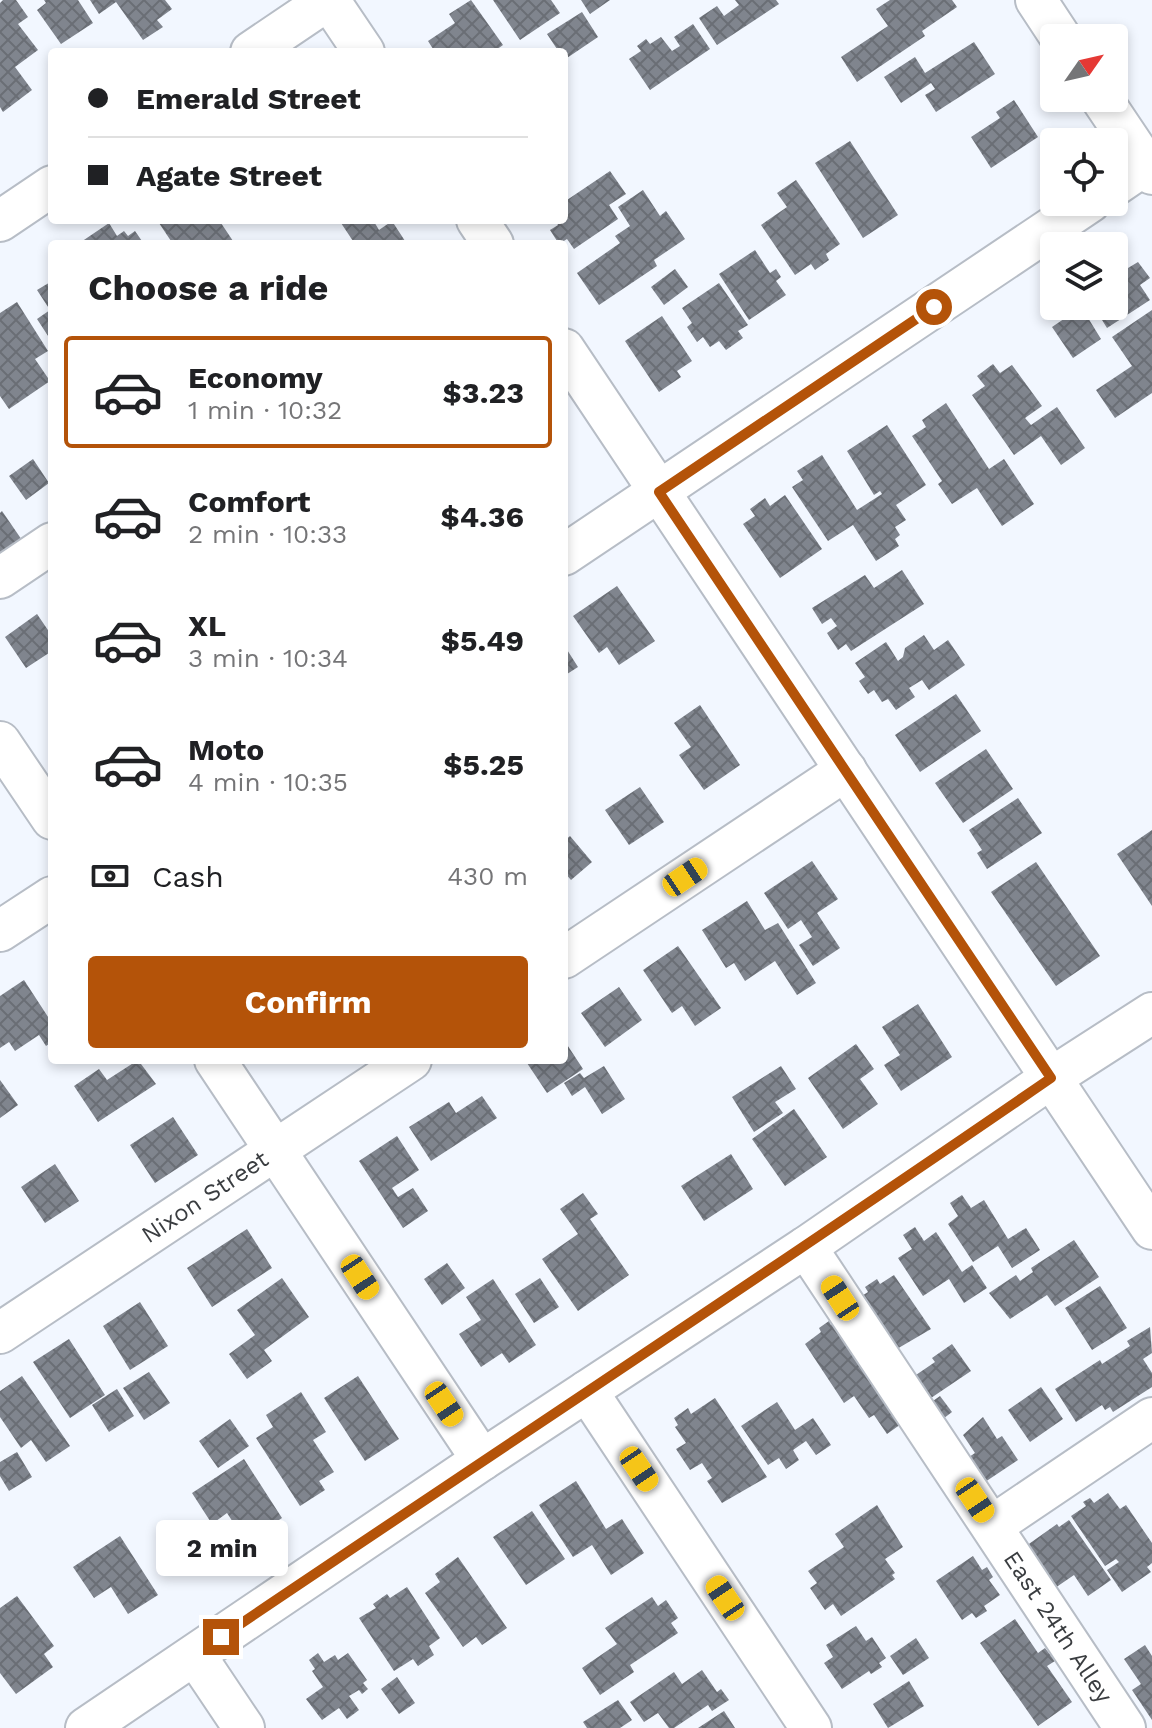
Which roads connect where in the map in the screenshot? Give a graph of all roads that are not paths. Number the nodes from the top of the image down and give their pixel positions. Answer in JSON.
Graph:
{"nodes":[{"id":1,"x":328,"y":0,"type":"edge"},
{"id":2,"x":1036,"y":0,"type":"edge"},
{"id":3,"x":1052,"y":24,"type":"edge"},
{"id":4,"x":257,"y":48,"type":"edge"},
{"id":5,"x":361,"y":48,"type":"edge"},
{"id":6,"x":1109,"y":112,"type":"edge"},
{"id":7,"x":1141,"y":171,"type":"edge"},
{"id":8,"x":48,"y":189,"type":"edge"},
{"id":9,"x":1069,"y":216,"type":"edge"},
{"id":10,"x":0,"y":221,"type":"edge"},
{"id":11,"x":568,"y":355,"type":"edge"},
{"id":12,"x":659,"y":492,"type":"junction"},
{"id":13,"x":48,"y":546,"type":"edge"},
{"id":14,"x":568,"y":552,"type":"edge"},
{"id":15,"x":0,"y":578,"type":"edge"},
{"id":16,"x":0,"y":742,"type":"edge"},
{"id":17,"x":846,"y":770,"type":"junction"},
{"id":18,"x":48,"y":813,"type":"edge"},
{"id":19,"x":48,"y":900,"type":"edge"},
{"id":20,"x":0,"y":931,"type":"edge"},
{"id":21,"x":568,"y":955,"type":"edge"},
{"id":22,"x":1152,"y":1013,"type":"edge"},
{"id":23,"x":218,"y":1064,"type":"edge"},
{"id":24,"x":405,"y":1064,"type":"edge"},
{"id":25,"x":1051,"y":1078,"type":"junction"},
{"id":26,"x":276,"y":1151,"type":"junction"},
{"id":27,"x":1152,"y":1229,"type":"edge"},
{"id":28,"x":806,"y":1247,"type":"junction"},
{"id":29,"x":0,"y":1333,"type":"edge"},
{"id":30,"x":587,"y":1391,"type":"junction"},
{"id":31,"x":1152,"y":1418,"type":"edge"},
{"id":32,"x":482,"y":1460,"type":"junction"},
{"id":33,"x":992,"y":1526,"type":"junction"},
{"id":34,"x":195,"y":1655,"type":"junction"},
{"id":35,"x":86,"y":1728,"type":"edge"},
{"id":36,"x":244,"y":1728,"type":"edge"},
{"id":37,"x":811,"y":1728,"type":"edge"},
{"id":38,"x":1125,"y":1728,"type":"edge"}],
"edges":[{"from":1,"to":4,"type":"street"},
{"from":1,"to":5,"type":"street"},
{"from":2,"to":3,"type":"street"},
{"from":6,"to":7,"type":"street"},
{"from":8,"to":10,"type":"street"},
{"from":9,"to":12,"type":"street"},
{"from":11,"to":12,"type":"street"},
{"from":12,"to":14,"type":"street"},
{"from":12,"to":17,"type":"street"},
{"from":13,"to":15,"type":"street"},
{"from":16,"to":18,"type":"street"},
{"from":17,"to":21,"type":"street"},
{"from":17,"to":25,"type":"street"},
{"from":19,"to":20,"type":"street"},
{"from":22,"to":25,"type":"street"},
{"from":23,"to":26,"type":"street"},
{"from":24,"to":26,"type":"street","name":"Nixon Street"},
{"from":25,"to":27,"type":"street"},
{"from":25,"to":28,"type":"street"},
{"from":26,"to":29,"type":"street","name":"Nixon Street"},
{"from":26,"to":32,"type":"street"},
{"from":28,"to":30,"type":"street"},
{"from":28,"to":33,"type":"street","name":"East 24th Alley"},
{"from":30,"to":32,"type":"street"},
{"from":30,"to":37,"type":"street"},
{"from":31,"to":33,"type":"street"},
{"from":32,"to":34,"type":"street"},
{"from":33,"to":38,"type":"street","name":"East 24th Alley"},
{"from":34,"to":35,"type":"street"},
{"from":34,"to":36,"type":"street"}]}
